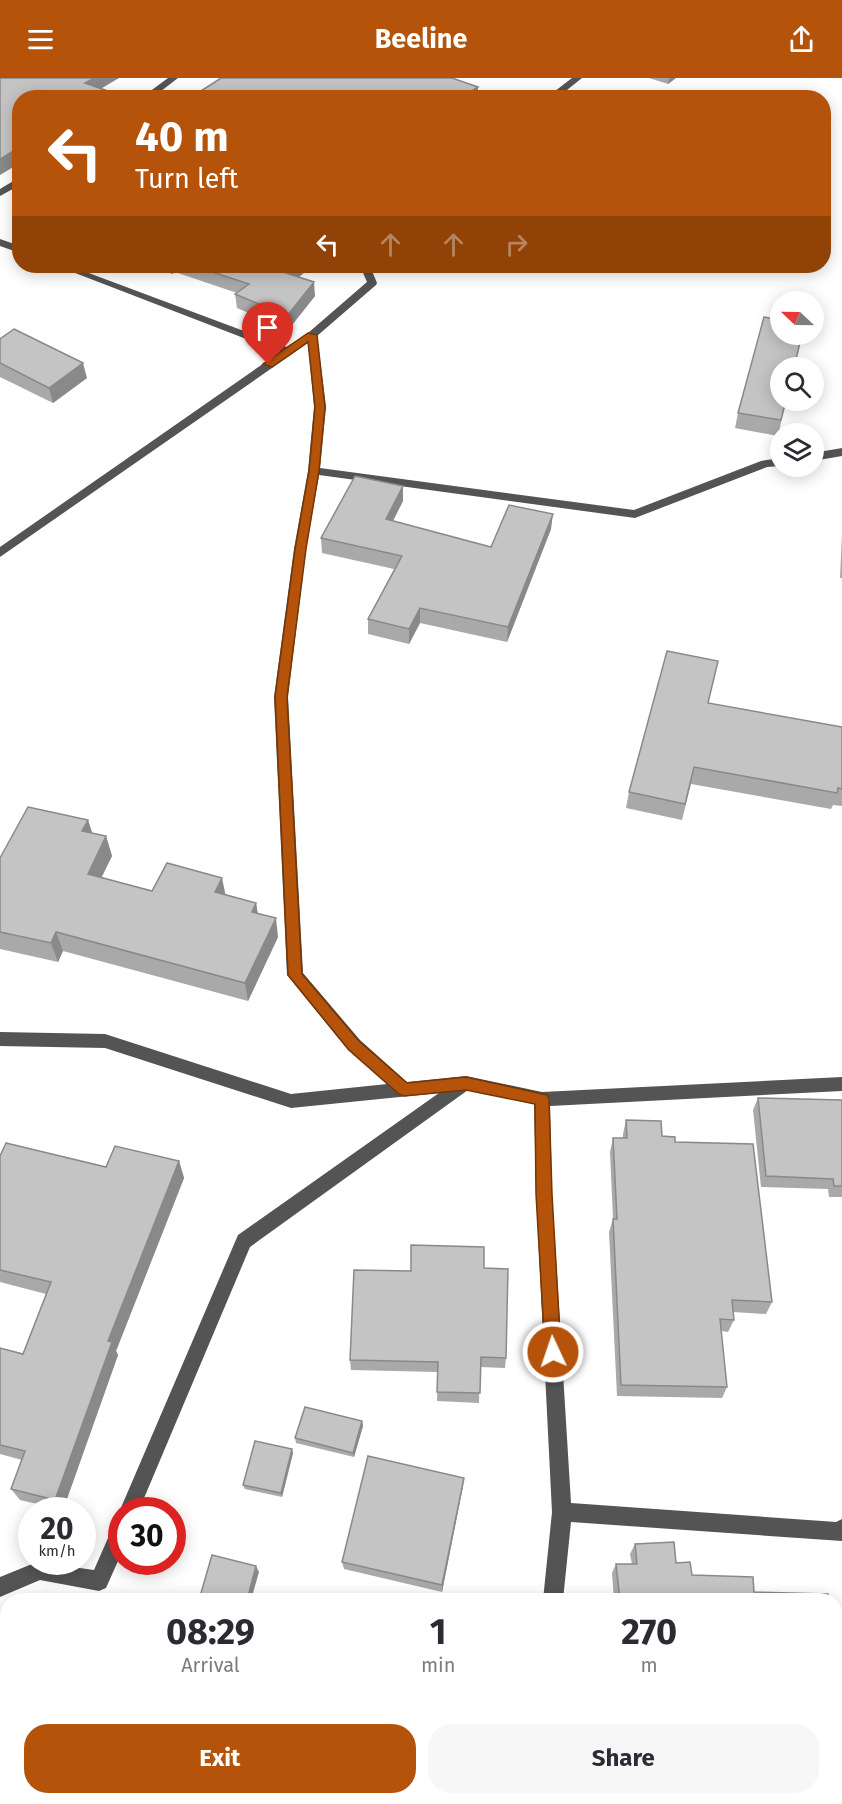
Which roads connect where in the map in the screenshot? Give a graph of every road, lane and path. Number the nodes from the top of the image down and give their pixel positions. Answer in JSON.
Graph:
{"nodes":[{"id":1,"x":174,"y":78,"type":"edge"},
{"id":2,"x":578,"y":78,"type":"edge"},
{"id":3,"x":157,"y":90,"type":"edge"},
{"id":4,"x":561,"y":90,"type":"edge"},
{"id":5,"x":81,"y":273,"type":"edge"},
{"id":6,"x":367,"y":273,"type":"edge"},
{"id":7,"x":312,"y":335,"type":"junction"},
{"id":8,"x":287,"y":351,"type":"junction"},
{"id":9,"x":842,"y":452,"type":"edge"},
{"id":10,"x":824,"y":455,"type":"edge"},
{"id":11,"x":770,"y":463,"type":"edge"},
{"id":12,"x":314,"y":471,"type":"junction"},
{"id":13,"x":0,"y":554,"type":"edge"},
{"id":14,"x":0,"y":1039,"type":"edge"},
{"id":15,"x":466,"y":1083,"type":"junction"},
{"id":16,"x":842,"y":1084,"type":"edge"},
{"id":17,"x":404,"y":1089,"type":"junction"},
{"id":18,"x":542,"y":1099,"type":"junction"},
{"id":19,"x":136,"y":1497,"type":"edge"},
{"id":20,"x":562,"y":1512,"type":"junction"},
{"id":21,"x":842,"y":1529,"type":"edge"},
{"id":22,"x":108,"y":1561,"type":"edge"},
{"id":23,"x":0,"y":1587,"type":"edge"},
{"id":24,"x":554,"y":1593,"type":"edge"}],
"edges":[{"from":1,"to":3,"type":"street"},
{"from":2,"to":4,"type":"street"},
{"from":5,"to":8,"type":"street"},
{"from":6,"to":7,"type":"street"},
{"from":7,"to":8,"type":"street"},
{"from":7,"to":12,"type":"street"},
{"from":8,"to":13,"type":"street"},
{"from":9,"to":10,"type":"street"},
{"from":11,"to":12,"type":"street"},
{"from":12,"to":17,"type":"street"},
{"from":14,"to":17,"type":"street"},
{"from":15,"to":17,"type":"street"},
{"from":15,"to":18,"type":"street"},
{"from":15,"to":19,"type":"street"},
{"from":16,"to":18,"type":"street"},
{"from":18,"to":20,"type":"street"},
{"from":20,"to":21,"type":"street"},
{"from":20,"to":24,"type":"street"},
{"from":22,"to":23,"type":"street"}]}
